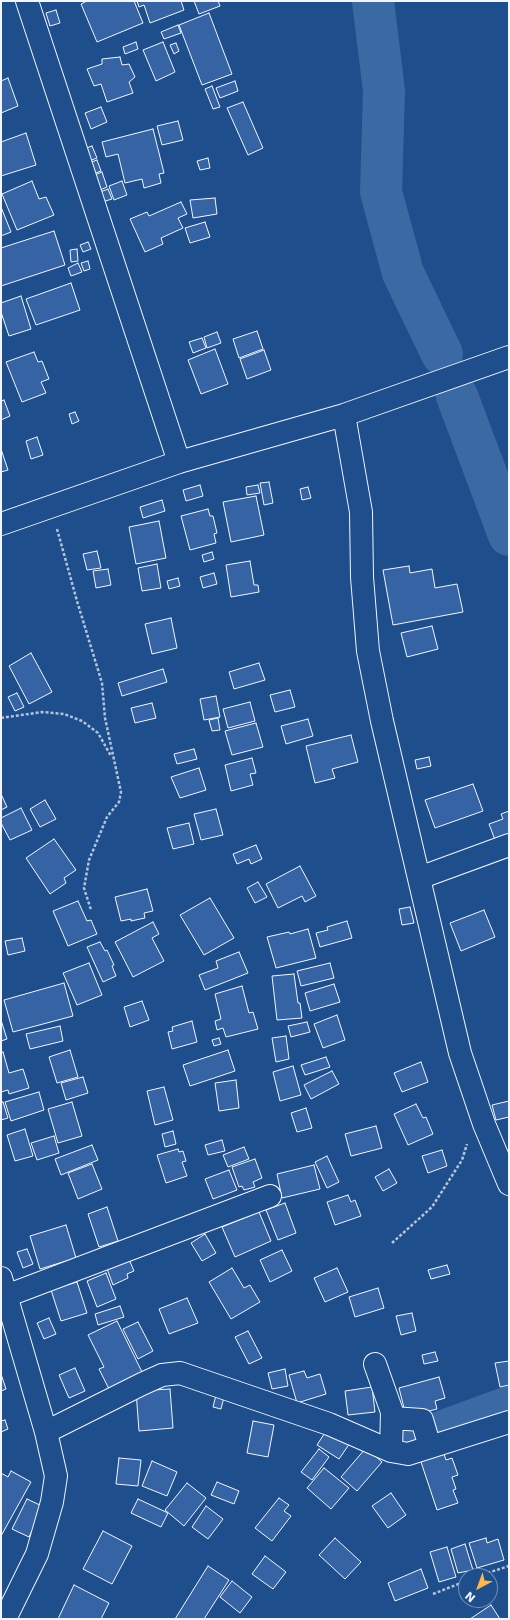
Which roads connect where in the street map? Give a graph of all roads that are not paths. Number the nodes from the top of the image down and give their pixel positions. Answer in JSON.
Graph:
{"nodes":[{"id":1,"x":27,"y":1,"type":"edge"},
{"id":2,"x":509,"y":357,"type":"edge"},
{"id":3,"x":344,"y":415,"type":"junction"},
{"id":4,"x":179,"y":462,"type":"junction"},
{"id":5,"x":1,"y":524,"type":"edge"},
{"id":6,"x":509,"y":845,"type":"edge"},
{"id":7,"x":419,"y":878,"type":"junction"},
{"id":8,"x":509,"y":1184,"type":"edge"},
{"id":9,"x":270,"y":1196,"type":"dead end"},
{"id":10,"x":4,"y":1287,"type":"edge"},
{"id":11,"x":375,"y":1364,"type":"dead end"},
{"id":12,"x":392,"y":1418,"type":"junction"},
{"id":13,"x":509,"y":1422,"type":"edge"},
{"id":14,"x":46,"y":1432,"type":"junction"},
{"id":15,"x":430,"y":1447,"type":"junction"},
{"id":16,"x":391,"y":1450,"type":"junction"},
{"id":17,"x":5,"y":1619,"type":"edge"}],
"edges":[{"from":1,"to":4,"type":"street"},
{"from":2,"to":3,"type":"street"},
{"from":3,"to":4,"type":"street"},
{"from":3,"to":7,"type":"street"},
{"from":4,"to":5,"type":"street"},
{"from":6,"to":7,"type":"street"},
{"from":7,"to":8,"type":"street"},
{"from":9,"to":10,"type":"street"},
{"from":10,"to":14,"type":"street"},
{"from":11,"to":12,"type":"street"},
{"from":12,"to":15,"type":"street"},
{"from":12,"to":16,"type":"street"},
{"from":13,"to":15,"type":"street"},
{"from":14,"to":16,"type":"street"},
{"from":14,"to":17,"type":"street"},
{"from":15,"to":16,"type":"street"}]}
